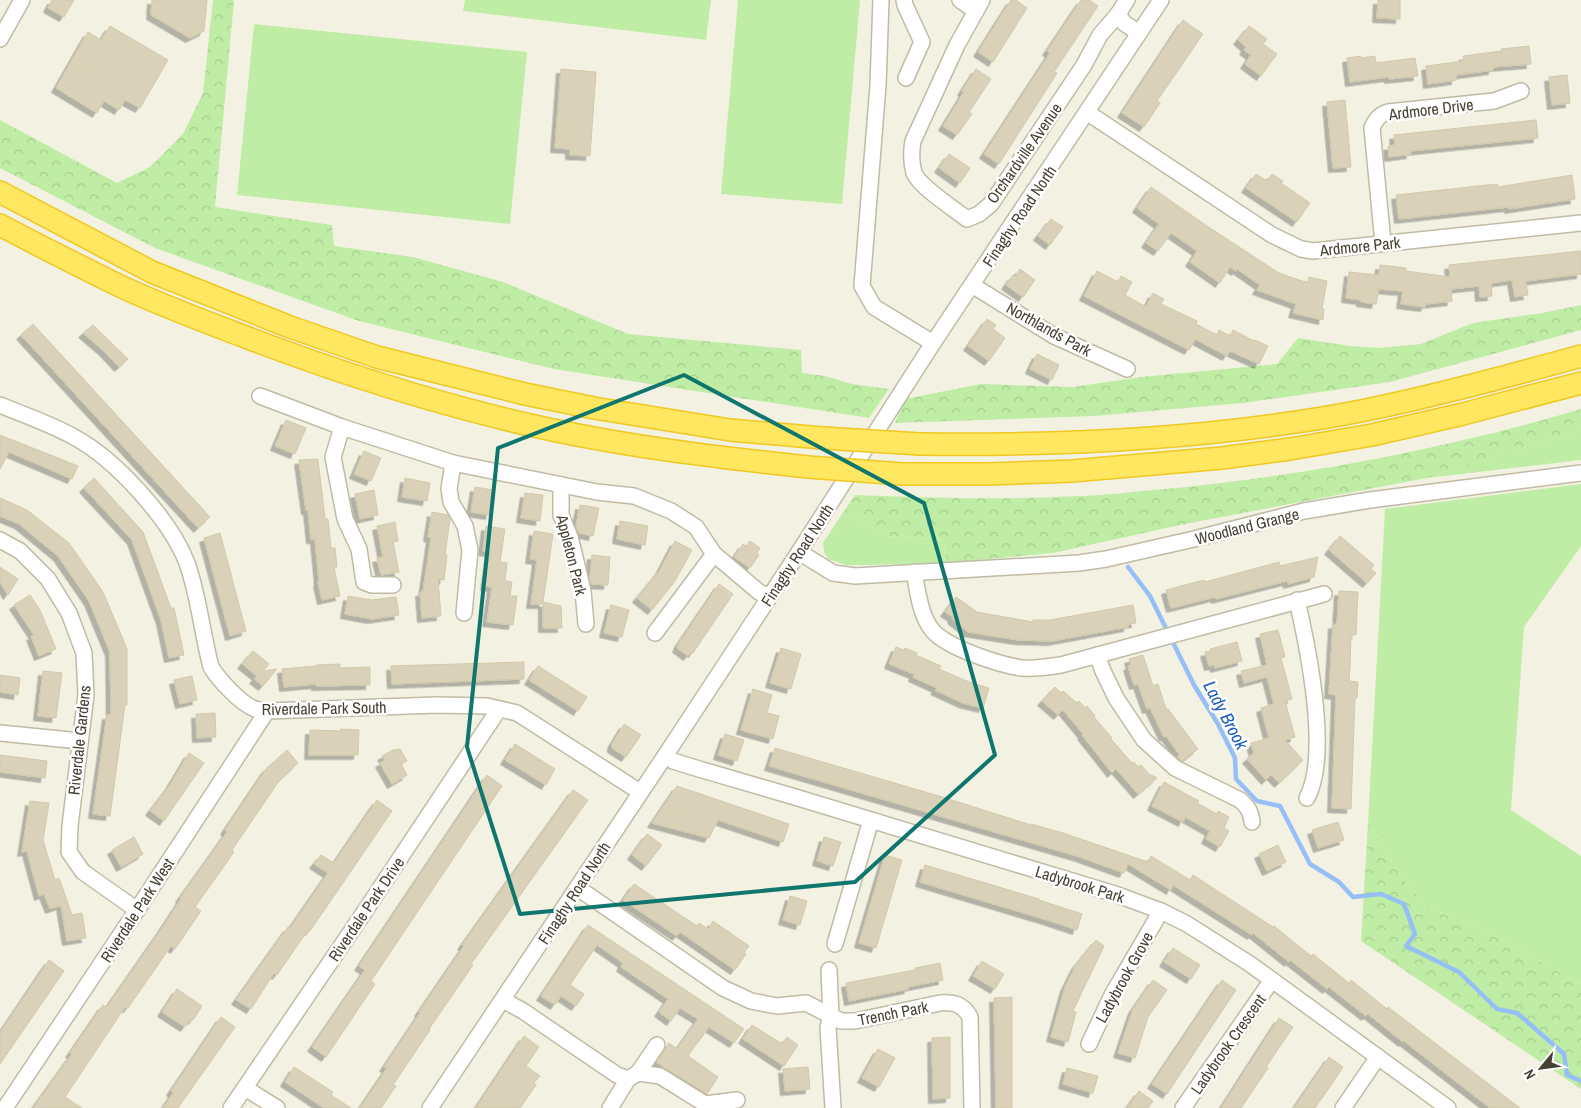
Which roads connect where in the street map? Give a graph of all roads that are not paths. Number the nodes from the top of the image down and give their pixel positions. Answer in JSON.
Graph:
{"nodes":[{"id":1,"x":22,"y":0,"type":"edge"},
{"id":2,"x":881,"y":0,"type":"edge"},
{"id":3,"x":904,"y":0,"type":"edge"},
{"id":4,"x":960,"y":0,"type":"edge"},
{"id":5,"x":1127,"y":0,"type":"edge"},
{"id":6,"x":1162,"y":0,"type":"edge"},
{"id":7,"x":979,"y":5,"type":"edge"},
{"id":8,"x":1118,"y":14,"type":"junction"},
{"id":9,"x":1140,"y":33,"type":"junction"},
{"id":10,"x":0,"y":39,"type":"edge"},
{"id":11,"x":906,"y":78,"type":"dead end"},
{"id":12,"x":1521,"y":91,"type":"dead end"},
{"id":13,"x":1088,"y":113,"type":"junction"},
{"id":14,"x":0,"y":192,"type":"edge"},
{"id":15,"x":1581,"y":224,"type":"edge"},
{"id":16,"x":0,"y":225,"type":"edge"},
{"id":17,"x":1383,"y":243,"type":"junction"},
{"id":18,"x":972,"y":285,"type":"junction"},
{"id":19,"x":933,"y":343,"type":"junction"},
{"id":20,"x":1581,"y":356,"type":"edge"},
{"id":21,"x":1127,"y":369,"type":"dead end"},
{"id":22,"x":1581,"y":383,"type":"edge"},
{"id":23,"x":260,"y":396,"type":"dead end"},
{"id":24,"x":0,"y":405,"type":"edge"},
{"id":25,"x":342,"y":427,"type":"junction"},
{"id":26,"x":453,"y":463,"type":"junction"},
{"id":27,"x":1581,"y":473,"type":"edge"},
{"id":28,"x":561,"y":485,"type":"junction"},
{"id":29,"x":0,"y":540,"type":"edge"},
{"id":30,"x":799,"y":552,"type":"junction"},
{"id":31,"x":714,"y":554,"type":"junction"},
{"id":32,"x":914,"y":572,"type":"junction"},
{"id":33,"x":393,"y":585,"type":"dead end"},
{"id":34,"x":1324,"y":594,"type":"dead end"},
{"id":35,"x":769,"y":597,"type":"junction"},
{"id":36,"x":1297,"y":600,"type":"junction"},
{"id":37,"x":464,"y":613,"type":"dead end"},
{"id":38,"x":586,"y":624,"type":"dead end"},
{"id":39,"x":655,"y":632,"type":"dead end"},
{"id":40,"x":1098,"y":654,"type":"junction"},
{"id":41,"x":499,"y":709,"type":"junction"},
{"id":42,"x":267,"y":711,"type":"junction"},
{"id":43,"x":0,"y":732,"type":"edge"},
{"id":44,"x":80,"y":741,"type":"junction"},
{"id":45,"x":665,"y":756,"type":"junction"},
{"id":46,"x":640,"y":792,"type":"junction"},
{"id":47,"x":1306,"y":798,"type":"dead end"},
{"id":48,"x":871,"y":820,"type":"junction"},
{"id":49,"x":1252,"y":822,"type":"dead end"},
{"id":50,"x":578,"y":888,"type":"junction"},
{"id":51,"x":137,"y":910,"type":"junction"},
{"id":52,"x":1161,"y":911,"type":"junction"},
{"id":53,"x":835,"y":944,"type":"dead end"},
{"id":54,"x":829,"y":970,"type":"dead end"},
{"id":55,"x":1272,"y":980,"type":"junction"},
{"id":56,"x":503,"y":1000,"type":"junction"},
{"id":57,"x":832,"y":1016,"type":"junction"},
{"id":58,"x":1089,"y":1044,"type":"dead end"},
{"id":59,"x":656,"y":1046,"type":"dead end"},
{"id":60,"x":1378,"y":1057,"type":"junction"},
{"id":61,"x":633,"y":1076,"type":"junction"},
{"id":62,"x":244,"y":1088,"type":"junction"},
{"id":63,"x":737,"y":1100,"type":"dead end"},
{"id":64,"x":705,"y":1106,"type":"edge"},
{"id":65,"x":5,"y":1108,"type":"edge"},
{"id":66,"x":232,"y":1108,"type":"edge"},
{"id":67,"x":277,"y":1108,"type":"edge"},
{"id":68,"x":430,"y":1108,"type":"edge"},
{"id":69,"x":610,"y":1108,"type":"edge"},
{"id":70,"x":834,"y":1108,"type":"edge"},
{"id":71,"x":972,"y":1108,"type":"edge"},
{"id":72,"x":1183,"y":1108,"type":"edge"},
{"id":73,"x":1343,"y":1108,"type":"edge"},
{"id":74,"x":1448,"y":1108,"type":"edge"}],
"edges":[{"from":1,"to":10,"type":"street"},
{"from":2,"to":19,"type":"street"},
{"from":3,"to":11,"type":"street"},
{"from":4,"to":7,"type":"street"},
{"from":5,"to":8,"type":"street","name":"Orchardville Avenue"},
{"from":6,"to":9,"type":"street","name":"Finaghy Road North"},
{"from":7,"to":8,"type":"street","name":"Orchardville Avenue"},
{"from":8,"to":9,"type":"street"},
{"from":9,"to":13,"type":"street","name":"Finaghy Road North"},
{"from":12,"to":17,"type":"street","name":"Ardmore Drive"},
{"from":13,"to":17,"type":"street","name":"Ardmore Park"},
{"from":13,"to":18,"type":"street","name":"Finaghy Road North"},
{"from":14,"to":20,"type":"highway","bridge":true},
{"from":15,"to":17,"type":"street","name":"Ardmore Park"},
{"from":16,"to":22,"type":"highway","bridge":true},
{"from":18,"to":19,"type":"street","name":"Finaghy Road North"},
{"from":18,"to":21,"type":"street","name":"Northlands Park"},
{"from":19,"to":30,"type":"street","name":"Finaghy Road North"},
{"from":23,"to":25,"type":"street"},
{"from":24,"to":42,"type":"street","name":"Riverdale Park South"},
{"from":25,"to":26,"type":"street"},
{"from":25,"to":33,"type":"street"},
{"from":26,"to":28,"type":"street"},
{"from":26,"to":37,"type":"street"},
{"from":27,"to":32,"type":"street","name":"Woodland Grange"},
{"from":28,"to":31,"type":"street"},
{"from":28,"to":38,"type":"street","name":"Appleton Park"},
{"from":29,"to":44,"type":"street","name":"Riverdale Gardens"},
{"from":30,"to":32,"type":"street","name":"Woodland Grange"},
{"from":30,"to":35,"type":"street","name":"Finaghy Road North"},
{"from":31,"to":35,"type":"street"},
{"from":31,"to":39,"type":"street"},
{"from":32,"to":40,"type":"street"},
{"from":34,"to":36,"type":"street"},
{"from":35,"to":45,"type":"street","name":"Finaghy Road North"},
{"from":36,"to":40,"type":"street"},
{"from":36,"to":47,"type":"street"},
{"from":40,"to":49,"type":"street"},
{"from":41,"to":42,"type":"street","name":"Riverdale Park South"},
{"from":41,"to":46,"type":"street","name":"Riverdale Park South"},
{"from":41,"to":62,"type":"street","name":"Riverdale Park Drive"},
{"from":42,"to":51,"type":"street","name":"Riverdale Park West"},
{"from":43,"to":44,"type":"street"},
{"from":44,"to":51,"type":"street","name":"Riverdale Gardens"},
{"from":45,"to":46,"type":"street","name":"Finaghy Road North"},
{"from":45,"to":48,"type":"street","name":"Ladybrook Park"},
{"from":46,"to":50,"type":"street","name":"Finaghy Road North"},
{"from":48,"to":52,"type":"street","name":"Ladybrook Park"},
{"from":48,"to":53,"type":"street"},
{"from":50,"to":56,"type":"street","name":"Finaghy Road North"},
{"from":50,"to":57,"type":"street","name":"Trench Park"},
{"from":51,"to":65,"type":"street","name":"Riverdale Park West"},
{"from":52,"to":55,"type":"street","name":"Ladybrook Park"},
{"from":52,"to":58,"type":"street","name":"Ladybrook Grove"},
{"from":54,"to":57,"type":"street"},
{"from":55,"to":60,"type":"street","name":"Ladybrook Park"},
{"from":55,"to":72,"type":"street","name":"Ladybrook Crescent"},
{"from":56,"to":61,"type":"street"},
{"from":56,"to":68,"type":"street","name":"Finaghy Road North"},
{"from":57,"to":70,"type":"street"},
{"from":57,"to":71,"type":"street","name":"Trench Park"},
{"from":59,"to":61,"type":"street"},
{"from":60,"to":73,"type":"street"},
{"from":60,"to":74,"type":"street","name":"Ladybrook Park"},
{"from":61,"to":64,"type":"street"},
{"from":61,"to":69,"type":"street"},
{"from":62,"to":66,"type":"street","name":"Riverdale Park Drive"},
{"from":62,"to":67,"type":"street"},
{"from":63,"to":64,"type":"street"}]}
